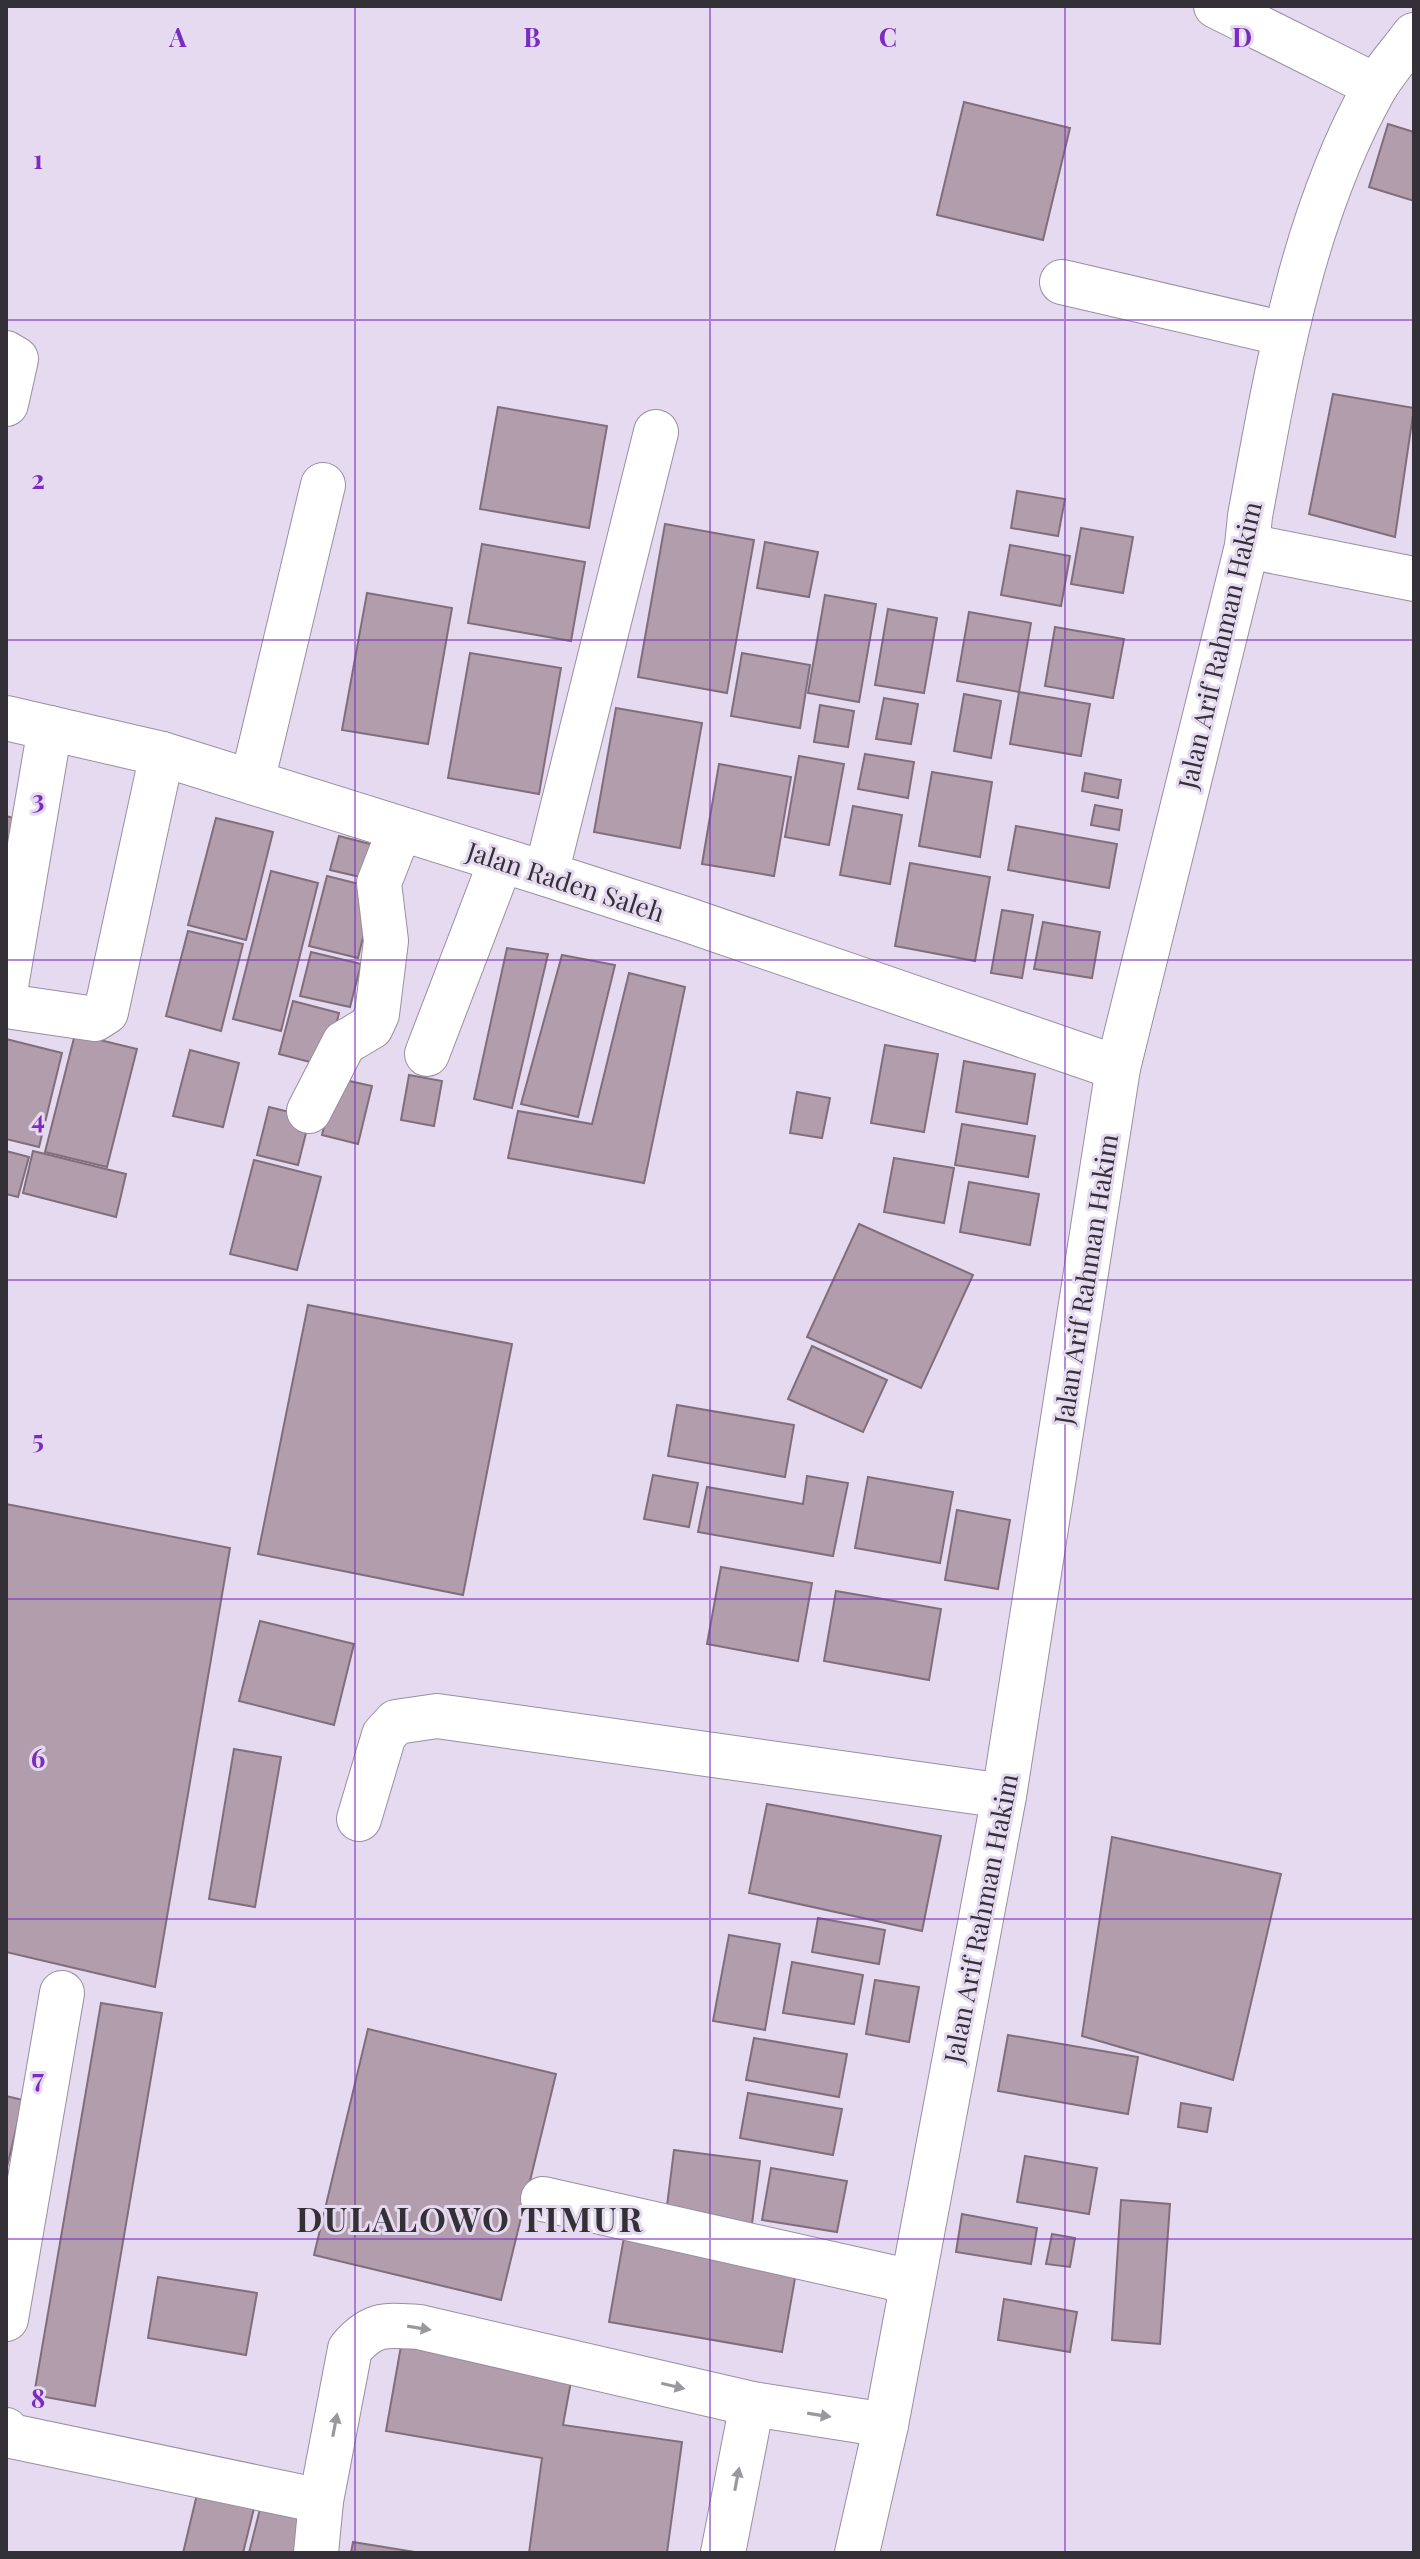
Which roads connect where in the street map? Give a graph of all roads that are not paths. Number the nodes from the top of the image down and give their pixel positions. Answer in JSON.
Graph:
{"nodes":[{"id":1,"x":1216,"y":6,"type":"edge"},
{"id":2,"x":1414,"y":35,"type":"edge"},
{"id":3,"x":1376,"y":86,"type":"junction"},
{"id":4,"x":1062,"y":282,"type":"dead end"},
{"id":5,"x":1285,"y":334,"type":"junction"},
{"id":6,"x":6,"y":353,"type":"edge"},
{"id":7,"x":6,"y":404,"type":"edge"},
{"id":8,"x":656,"y":432,"type":"dead end"},
{"id":9,"x":323,"y":485,"type":"dead end"},
{"id":10,"x":1247,"y":546,"type":"junction"},
{"id":11,"x":1414,"y":579,"type":"edge"},
{"id":12,"x":6,"y":718,"type":"edge"},
{"id":13,"x":50,"y":728,"type":"junction"},
{"id":14,"x":162,"y":754,"type":"junction"},
{"id":15,"x":252,"y":782,"type":"junction"},
{"id":16,"x":400,"y":829,"type":"junction"},
{"id":17,"x":501,"y":861,"type":"junction"},
{"id":18,"x":546,"y":874,"type":"junction"},
{"id":19,"x":6,"y":986,"type":"edge"},
{"id":20,"x":6,"y":993,"type":"edge"},
{"id":21,"x":427,"y":1054,"type":"dead end"},
{"id":22,"x":1118,"y":1068,"type":"junction"},
{"id":23,"x":309,"y":1111,"type":"dead end"},
{"id":24,"x":1004,"y":1796,"type":"junction"},
{"id":25,"x":359,"y":1819,"type":"dead end"},
{"id":26,"x":62,"y":1993,"type":"dead end"},
{"id":27,"x":543,"y":2199,"type":"dead end"},
{"id":28,"x":912,"y":2282,"type":"junction"},
{"id":29,"x":6,"y":2319,"type":"edge"},
{"id":30,"x":752,"y":2404,"type":"junction"},
{"id":31,"x":886,"y":2425,"type":"junction"},
{"id":32,"x":6,"y":2430,"type":"edge"},
{"id":33,"x":321,"y":2501,"type":"junction"},
{"id":34,"x":316,"y":2553,"type":"edge"},
{"id":35,"x":723,"y":2553,"type":"edge"},
{"id":36,"x":857,"y":2553,"type":"edge"}],
"edges":[{"from":1,"to":3,"type":"street"},
{"from":2,"to":3,"type":"street","name":"Jalan Arif Rahman Hakim"},
{"from":3,"to":5,"type":"street","name":"Jalan Arif Rahman Hakim"},
{"from":4,"to":5,"type":"street"},
{"from":5,"to":10,"type":"street","name":"Jalan Arif Rahman Hakim"},
{"from":6,"to":7,"type":"street"},
{"from":8,"to":18,"type":"street"},
{"from":9,"to":15,"type":"street"},
{"from":10,"to":11,"type":"street"},
{"from":10,"to":22,"type":"street","name":"Jalan Arif Rahman Hakim"},
{"from":12,"to":13,"type":"street","name":"Jalan Raden Saleh"},
{"from":13,"to":14,"type":"street","name":"Jalan Raden Saleh"},
{"from":13,"to":19,"type":"street"},
{"from":14,"to":15,"type":"street","name":"Jalan Raden Saleh"},
{"from":14,"to":20,"type":"street"},
{"from":15,"to":16,"type":"street","name":"Jalan Raden Saleh"},
{"from":16,"to":17,"type":"street","name":"Jalan Raden Saleh"},
{"from":16,"to":23,"type":"street"},
{"from":17,"to":18,"type":"street","name":"Jalan Raden Saleh"},
{"from":17,"to":21,"type":"street"},
{"from":18,"to":22,"type":"street","name":"Jalan Raden Saleh"},
{"from":22,"to":24,"type":"street","name":"Jalan Arif Rahman Hakim"},
{"from":24,"to":25,"type":"street"},
{"from":24,"to":28,"type":"street","name":"Jalan Arif Rahman Hakim"},
{"from":26,"to":29,"type":"street"},
{"from":27,"to":28,"type":"street"},
{"from":28,"to":31,"type":"street","name":"Jalan Arif Rahman Hakim"},
{"from":30,"to":31,"type":"street","one_way":true},
{"from":33,"to":30,"type":"street","one_way":true},
{"from":35,"to":30,"type":"street","one_way":true},
{"from":31,"to":36,"type":"street","name":"Jalan Arif Rahman Hakim"},
{"from":32,"to":33,"type":"street"},
{"from":33,"to":34,"type":"street"}]}
